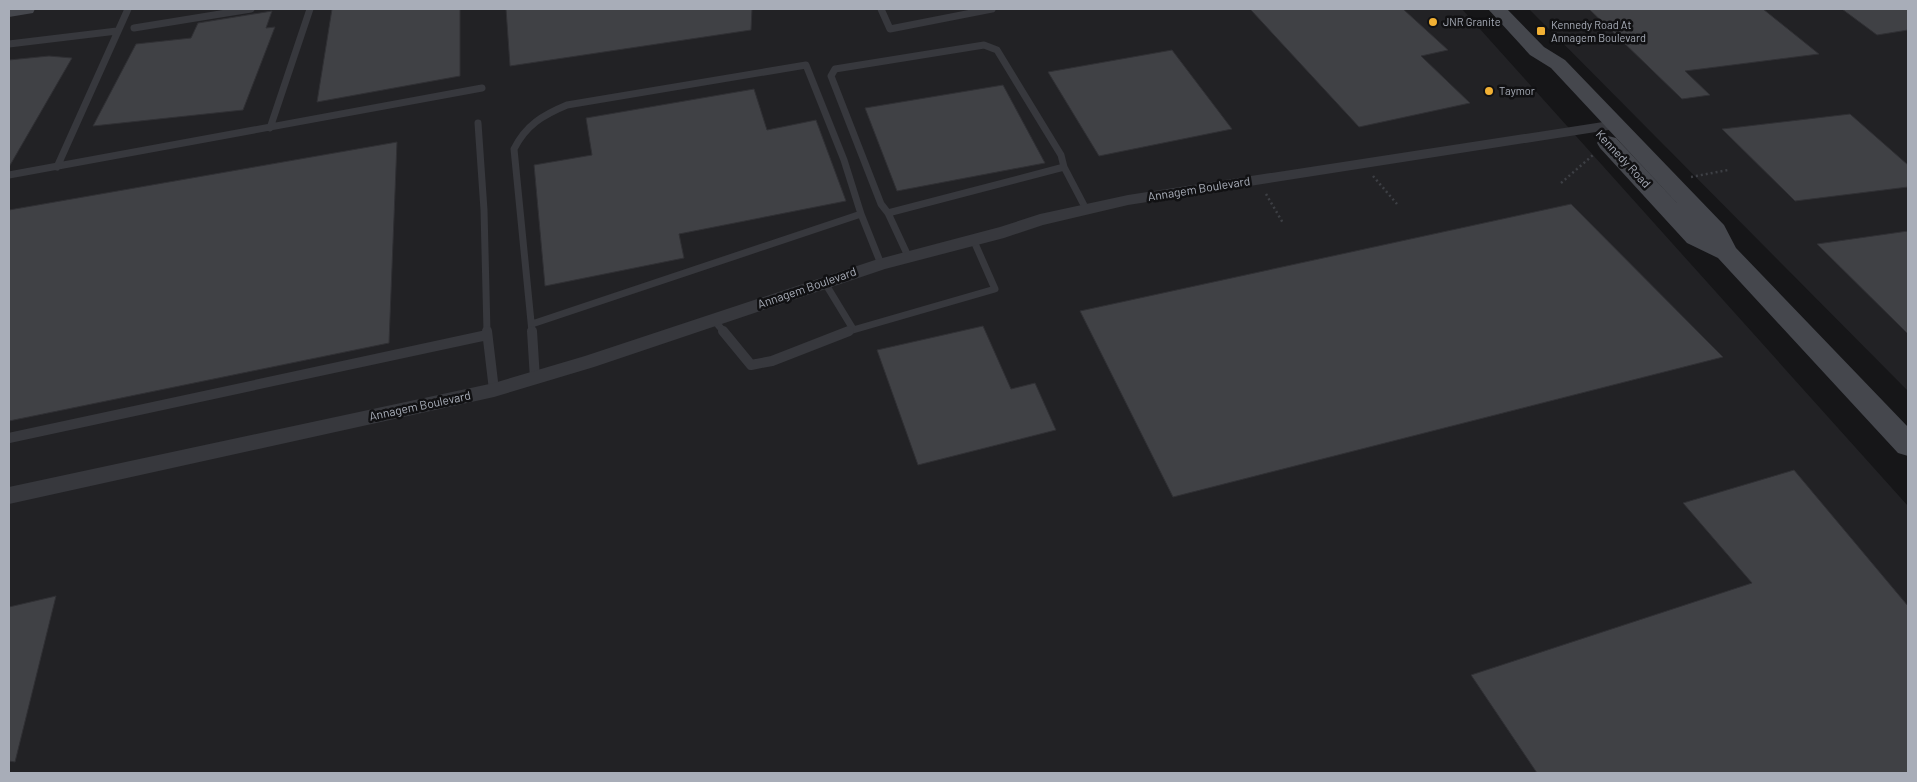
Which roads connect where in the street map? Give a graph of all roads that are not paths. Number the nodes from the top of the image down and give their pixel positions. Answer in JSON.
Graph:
{"nodes":[{"id":1,"x":26,"y":9,"type":"edge"},
{"id":2,"x":128,"y":9,"type":"edge"},
{"id":3,"x":252,"y":9,"type":"edge"},
{"id":4,"x":310,"y":9,"type":"edge"},
{"id":5,"x":880,"y":9,"type":"edge"},
{"id":6,"x":992,"y":9,"type":"edge"},
{"id":7,"x":1497,"y":9,"type":"edge"},
{"id":8,"x":9,"y":11,"type":"edge"},
{"id":9,"x":134,"y":28,"type":"dead end"},
{"id":10,"x":117,"y":30,"type":"junction"},
{"id":11,"x":9,"y":44,"type":"edge"},
{"id":12,"x":482,"y":88,"type":"dead end"},
{"id":13,"x":478,"y":123,"type":"dead end"},
{"id":14,"x":1605,"y":127,"type":"junction"},
{"id":15,"x":270,"y":128,"type":"junction"},
{"id":16,"x":1363,"y":164,"type":"joint"},
{"id":17,"x":1064,"y":167,"type":"junction"},
{"id":18,"x":57,"y":168,"type":"junction"},
{"id":19,"x":9,"y":175,"type":"edge"},
{"id":20,"x":1086,"y":210,"type":"junction"},
{"id":21,"x":888,"y":213,"type":"junction"},
{"id":22,"x":861,"y":214,"type":"junction"},
{"id":23,"x":973,"y":239,"type":"junction"},
{"id":24,"x":1726,"y":252,"type":"junction"},
{"id":25,"x":908,"y":256,"type":"junction"},
{"id":26,"x":881,"y":264,"type":"junction"},
{"id":27,"x":826,"y":282,"type":"junction"},
{"id":28,"x":714,"y":320,"type":"junction"},
{"id":29,"x":532,"y":324,"type":"junction"},
{"id":30,"x":853,"y":329,"type":"junction"},
{"id":31,"x":487,"y":335,"type":"junction"},
{"id":32,"x":535,"y":379,"type":"junction"},
{"id":33,"x":494,"y":390,"type":"junction"},
{"id":34,"x":9,"y":438,"type":"edge"},
{"id":35,"x":1908,"y":445,"type":"edge"},
{"id":36,"x":9,"y":496,"type":"edge"}],
"edges":[{"from":1,"to":8,"type":"main road"},
{"from":2,"to":10,"type":"lane"},
{"from":3,"to":9,"type":"lane"},
{"from":4,"to":15,"type":"lane"},
{"from":5,"to":6,"type":"lane"},
{"from":7,"to":14,"type":"main road","name":"Kennedy Road"},
{"from":10,"to":11,"type":"lane"},
{"from":10,"to":18,"type":"lane"},
{"from":12,"to":15,"type":"lane"},
{"from":13,"to":31,"type":"lane"},
{"from":14,"to":16,"type":"street","name":"Annagem Boulevard"},
{"from":14,"to":24,"type":"main road","name":"Kennedy Road"},
{"from":14,"to":24,"type":"main road","name":"Kennedy Road"},
{"from":15,"to":18,"type":"lane"},
{"from":16,"to":20,"type":"street","name":"Annagem Boulevard"},
{"from":17,"to":20,"type":"lane"},
{"from":17,"to":21,"type":"lane"},
{"from":17,"to":21,"type":"lane"},
{"from":18,"to":19,"type":"lane"},
{"from":20,"to":23,"type":"street","name":"Annagem Boulevard"},
{"from":21,"to":25,"type":"lane"},
{"from":22,"to":26,"type":"lane"},
{"from":22,"to":29,"type":"lane"},
{"from":22,"to":29,"type":"lane"},
{"from":23,"to":25,"type":"street","name":"Annagem Boulevard"},
{"from":23,"to":30,"type":"lane"},
{"from":24,"to":35,"type":"main road","name":"Kennedy Road"},
{"from":25,"to":26,"type":"street","name":"Annagem Boulevard"},
{"from":26,"to":27,"type":"street","name":"Annagem Boulevard"},
{"from":27,"to":28,"type":"street","name":"Annagem Boulevard"},
{"from":27,"to":30,"type":"lane"},
{"from":28,"to":30,"type":"lane"},
{"from":28,"to":32,"type":"street","name":"Annagem Boulevard"},
{"from":29,"to":32,"type":"lane"},
{"from":31,"to":33,"type":"lane"},
{"from":31,"to":34,"type":"lane"},
{"from":32,"to":33,"type":"street","name":"Annagem Boulevard"},
{"from":33,"to":36,"type":"street","name":"Annagem Boulevard"}]}
